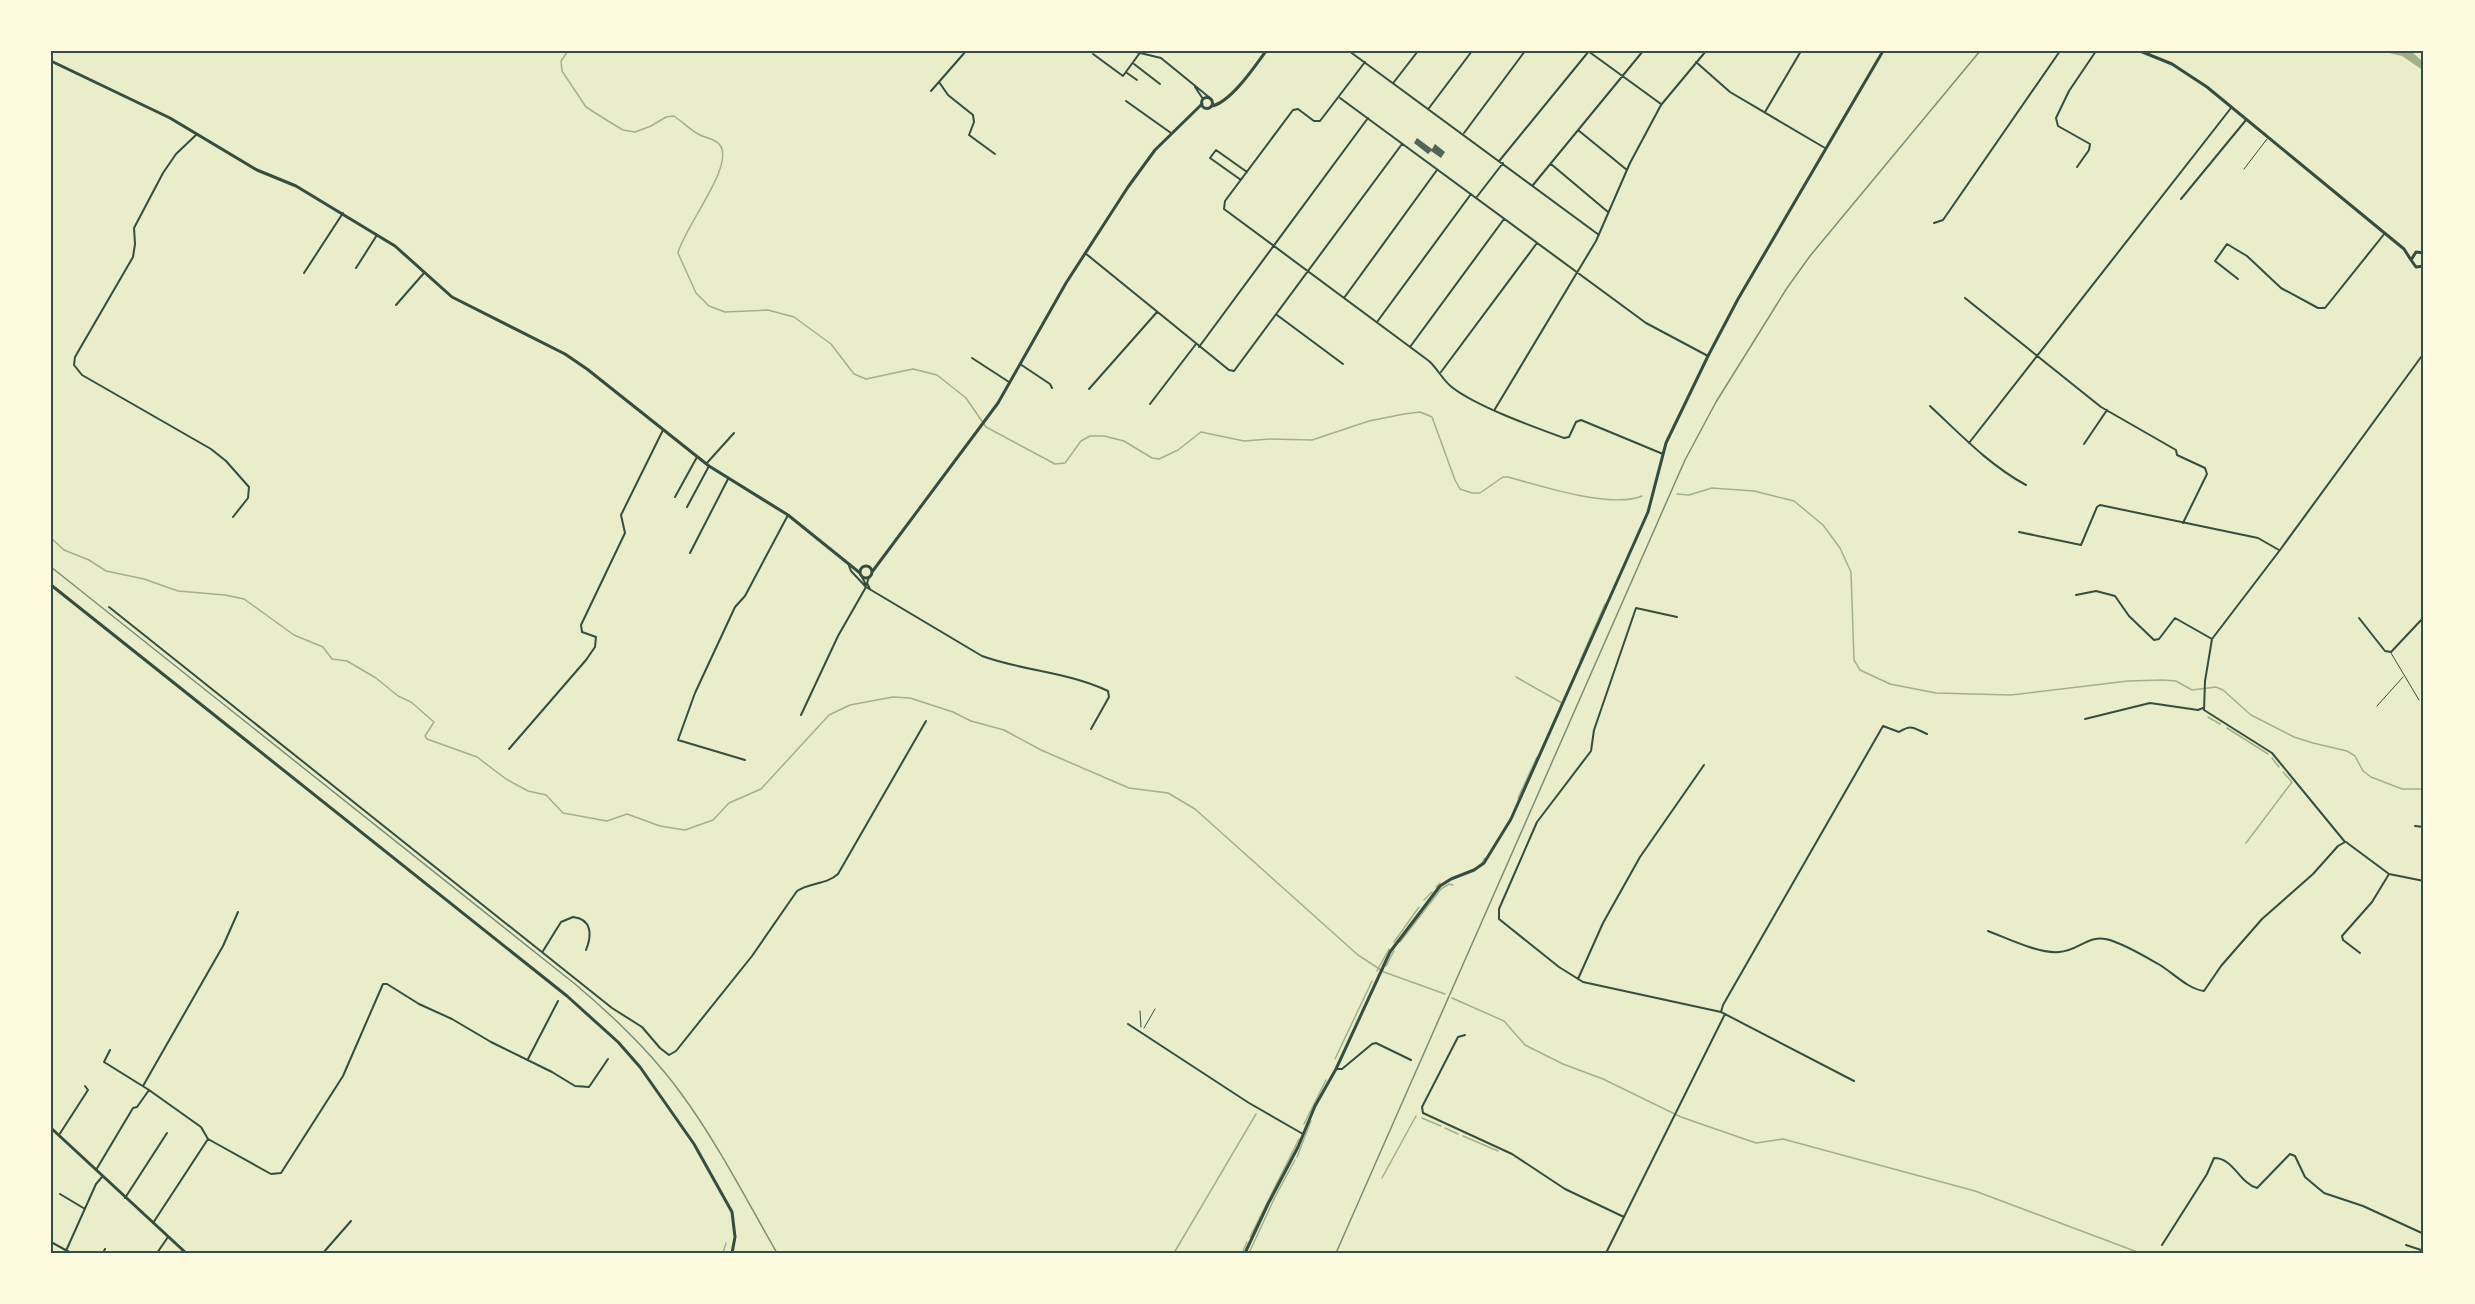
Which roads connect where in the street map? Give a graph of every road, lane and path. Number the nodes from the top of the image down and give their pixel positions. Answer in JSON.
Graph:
{"nodes":[{"id":1,"x":966,"y":51,"type":"edge"},
{"id":2,"x":1132,"y":51,"type":"edge"},
{"id":3,"x":1155,"y":51,"type":"edge"},
{"id":4,"x":1266,"y":51,"type":"edge"},
{"id":5,"x":1350,"y":51,"type":"edge"},
{"id":6,"x":1418,"y":51,"type":"edge"},
{"id":7,"x":1472,"y":51,"type":"edge"},
{"id":8,"x":1525,"y":51,"type":"edge"},
{"id":9,"x":1589,"y":51,"type":"edge"},
{"id":10,"x":1643,"y":51,"type":"edge"},
{"id":11,"x":1706,"y":51,"type":"edge"},
{"id":12,"x":1801,"y":51,"type":"edge"},
{"id":13,"x":1883,"y":51,"type":"edge"},
{"id":14,"x":2060,"y":51,"type":"edge"},
{"id":15,"x":2096,"y":51,"type":"edge"},
{"id":16,"x":2140,"y":51,"type":"edge"},
{"id":17,"x":1093,"y":54,"type":"dead end"},
{"id":18,"x":1139,"y":54,"type":"junction"},
{"id":19,"x":1154,"y":56,"type":"junction"},
{"id":20,"x":51,"y":61,"type":"edge"},
{"id":21,"x":1365,"y":62,"type":"junction"},
{"id":22,"x":1696,"y":62,"type":"junction"},
{"id":23,"x":1133,"y":64,"type":"junction"},
{"id":24,"x":1127,"y":72,"type":"junction"},
{"id":25,"x":1623,"y":76,"type":"junction"},
{"id":26,"x":1137,"y":80,"type":"dead end"},
{"id":27,"x":939,"y":82,"type":"junction"},
{"id":28,"x":1394,"y":83,"type":"junction"},
{"id":29,"x":1160,"y":84,"type":"dead end"},
{"id":30,"x":1194,"y":84,"type":"junction"},
{"id":31,"x":931,"y":91,"type":"dead end"},
{"id":32,"x":1339,"y":97,"type":"junction"},
{"id":33,"x":1203,"y":99,"type":"junction"},
{"id":34,"x":1211,"y":99,"type":"junction"},
{"id":35,"x":1226,"y":99,"type":"junction"},
{"id":36,"x":1126,"y":100,"type":"dead end"},
{"id":37,"x":1202,"y":104,"type":"junction"},
{"id":38,"x":1661,"y":105,"type":"junction"},
{"id":39,"x":1212,"y":106,"type":"junction"},
{"id":40,"x":1206,"y":108,"type":"junction"},
{"id":41,"x":1429,"y":108,"type":"junction"},
{"id":42,"x":2231,"y":108,"type":"junction"},
{"id":43,"x":1765,"y":112,"type":"junction"},
{"id":44,"x":1194,"y":114,"type":"junction"},
{"id":45,"x":1368,"y":118,"type":"junction"},
{"id":46,"x":2246,"y":120,"type":"junction"},
{"id":47,"x":1578,"y":130,"type":"junction"},
{"id":48,"x":1171,"y":133,"type":"junction"},
{"id":49,"x":197,"y":134,"type":"junction"},
{"id":50,"x":1464,"y":134,"type":"junction"},
{"id":51,"x":2268,"y":138,"type":"junction"},
{"id":52,"x":1402,"y":144,"type":"junction"},
{"id":53,"x":1826,"y":148,"type":"junction"},
{"id":54,"x":995,"y":154,"type":"dead end"},
{"id":55,"x":1499,"y":161,"type":"junction"},
{"id":56,"x":1503,"y":163,"type":"junction"},
{"id":57,"x":1551,"y":164,"type":"junction"},
{"id":58,"x":2077,"y":167,"type":"dead end"},
{"id":59,"x":2244,"y":169,"type":"dead end"},
{"id":60,"x":1437,"y":170,"type":"junction"},
{"id":61,"x":1627,"y":170,"type":"junction"},
{"id":62,"x":1248,"y":172,"type":"junction"},
{"id":63,"x":1241,"y":180,"type":"junction"},
{"id":64,"x":1533,"y":185,"type":"junction"},
{"id":65,"x":1471,"y":194,"type":"junction"},
{"id":66,"x":1476,"y":198,"type":"junction"},
{"id":67,"x":2181,"y":199,"type":"dead end"},
{"id":68,"x":1609,"y":212,"type":"junction"},
{"id":69,"x":343,"y":213,"type":"junction"},
{"id":70,"x":1504,"y":219,"type":"junction"},
{"id":71,"x":1934,"y":223,"type":"dead end"},
{"id":72,"x":2385,"y":233,"type":"junction"},
{"id":73,"x":377,"y":235,"type":"junction"},
{"id":74,"x":1599,"y":235,"type":"junction"},
{"id":75,"x":1537,"y":243,"type":"junction"},
{"id":76,"x":1273,"y":246,"type":"junction"},
{"id":77,"x":2404,"y":249,"type":"junction"},
{"id":78,"x":1084,"y":252,"type":"junction"},
{"id":79,"x":2416,"y":252,"type":"junction"},
{"id":80,"x":2424,"y":252,"type":"edge"},
{"id":81,"x":2411,"y":260,"type":"junction"},
{"id":82,"x":2423,"y":267,"type":"edge"},
{"id":83,"x":356,"y":268,"type":"dead end"},
{"id":84,"x":1309,"y":272,"type":"junction"},
{"id":85,"x":304,"y":273,"type":"dead end"},
{"id":86,"x":424,"y":273,"type":"junction"},
{"id":87,"x":1578,"y":274,"type":"junction"},
{"id":88,"x":2238,"y":279,"type":"dead end"},
{"id":89,"x":1344,"y":298,"type":"junction"},
{"id":90,"x":1965,"y":298,"type":"dead end"},
{"id":91,"x":396,"y":305,"type":"dead end"},
{"id":92,"x":1157,"y":312,"type":"junction"},
{"id":93,"x":1277,"y":315,"type":"junction"},
{"id":94,"x":1377,"y":322,"type":"junction"},
{"id":95,"x":1196,"y":344,"type":"junction"},
{"id":96,"x":1199,"y":346,"type":"junction"},
{"id":97,"x":1410,"y":347,"type":"junction"},
{"id":98,"x":2424,"y":353,"type":"edge"},
{"id":99,"x":1708,"y":356,"type":"junction"},
{"id":100,"x":2038,"y":356,"type":"junction"},
{"id":101,"x":972,"y":358,"type":"dead end"},
{"id":102,"x":1020,"y":364,"type":"junction"},
{"id":103,"x":1343,"y":364,"type":"dead end"},
{"id":104,"x":1441,"y":372,"type":"junction"},
{"id":105,"x":1010,"y":382,"type":"junction"},
{"id":106,"x":1052,"y":388,"type":"dead end"},
{"id":107,"x":1089,"y":389,"type":"dead end"},
{"id":108,"x":1150,"y":404,"type":"dead end"},
{"id":109,"x":1930,"y":406,"type":"dead end"},
{"id":110,"x":1495,"y":409,"type":"junction"},
{"id":111,"x":2107,"y":410,"type":"junction"},
{"id":112,"x":663,"y":430,"type":"junction"},
{"id":113,"x":734,"y":433,"type":"dead end"},
{"id":114,"x":1970,"y":442,"type":"junction"},
{"id":115,"x":2084,"y":444,"type":"dead end"},
{"id":116,"x":1663,"y":454,"type":"junction"},
{"id":117,"x":697,"y":456,"type":"junction"},
{"id":118,"x":707,"y":465,"type":"junction"},
{"id":119,"x":728,"y":479,"type":"junction"},
{"id":120,"x":2026,"y":485,"type":"dead end"},
{"id":121,"x":675,"y":497,"type":"dead end"},
{"id":122,"x":687,"y":507,"type":"dead end"},
{"id":123,"x":788,"y":515,"type":"junction"},
{"id":124,"x":233,"y":517,"type":"dead end"},
{"id":125,"x":2183,"y":523,"type":"junction"},
{"id":126,"x":2019,"y":532,"type":"dead end"},
{"id":127,"x":2280,"y":550,"type":"junction"},
{"id":128,"x":690,"y":553,"type":"dead end"},
{"id":129,"x":879,"y":561,"type":"junction"},
{"id":130,"x":851,"y":565,"type":"junction"},
{"id":131,"x":866,"y":567,"type":"junction"},
{"id":132,"x":872,"y":572,"type":"junction"},
{"id":133,"x":860,"y":573,"type":"junction"},
{"id":134,"x":862,"y":577,"type":"junction"},
{"id":135,"x":869,"y":577,"type":"junction"},
{"id":136,"x":51,"y":585,"type":"edge"},
{"id":137,"x":866,"y":587,"type":"junction"},
{"id":138,"x":870,"y":589,"type":"junction"},
{"id":139,"x":2076,"y":595,"type":"dead end"},
{"id":140,"x":109,"y":607,"type":"dead end"},
{"id":141,"x":1677,"y":617,"type":"dead end"},
{"id":142,"x":2424,"y":617,"type":"edge"},
{"id":143,"x":2359,"y":618,"type":"dead end"},
{"id":144,"x":2212,"y":639,"type":"junction"},
{"id":145,"x":2391,"y":652,"type":"junction"},
{"id":146,"x":2405,"y":676,"type":"junction"},
{"id":147,"x":2419,"y":700,"type":"dead end"},
{"id":148,"x":2377,"y":706,"type":"dead end"},
{"id":149,"x":2203,"y":708,"type":"junction"},
{"id":150,"x":801,"y":715,"type":"dead end"},
{"id":151,"x":2085,"y":719,"type":"dead end"},
{"id":152,"x":926,"y":721,"type":"dead end"},
{"id":153,"x":1091,"y":729,"type":"dead end"},
{"id":154,"x":1927,"y":734,"type":"dead end"},
{"id":155,"x":509,"y":749,"type":"dead end"},
{"id":156,"x":745,"y":760,"type":"dead end"},
{"id":157,"x":1704,"y":765,"type":"dead end"},
{"id":158,"x":2415,"y":826,"type":"dead end"},
{"id":159,"x":2424,"y":826,"type":"edge"},
{"id":160,"x":2345,"y":842,"type":"junction"},
{"id":161,"x":2389,"y":874,"type":"junction"},
{"id":162,"x":2424,"y":881,"type":"edge"},
{"id":163,"x":238,"y":912,"type":"dead end"},
{"id":164,"x":1988,"y":932,"type":"dead end"},
{"id":165,"x":586,"y":950,"type":"dead end"},
{"id":166,"x":543,"y":951,"type":"junction"},
{"id":167,"x":2360,"y":953,"type":"dead end"},
{"id":168,"x":1578,"y":979,"type":"junction"},
{"id":169,"x":558,"y":1001,"type":"dead end"},
{"id":170,"x":1155,"y":1009,"type":"dead end"},
{"id":171,"x":1140,"y":1011,"type":"dead end"},
{"id":172,"x":1724,"y":1012,"type":"junction"},
{"id":173,"x":1128,"y":1024,"type":"dead end"},
{"id":174,"x":1143,"y":1034,"type":"junction"},
{"id":175,"x":1466,"y":1035,"type":"dead end"},
{"id":176,"x":110,"y":1050,"type":"dead end"},
{"id":177,"x":528,"y":1059,"type":"junction"},
{"id":178,"x":608,"y":1059,"type":"dead end"},
{"id":179,"x":1411,"y":1060,"type":"dead end"},
{"id":180,"x":1336,"y":1070,"type":"junction"},
{"id":181,"x":1854,"y":1081,"type":"dead end"},
{"id":182,"x":86,"y":1086,"type":"dead end"},
{"id":183,"x":143,"y":1086,"type":"junction"},
{"id":184,"x":149,"y":1090,"type":"junction"},
{"id":185,"x":51,"y":1128,"type":"edge"},
{"id":186,"x":167,"y":1133,"type":"dead end"},
{"id":187,"x":1303,"y":1134,"type":"junction"},
{"id":188,"x":59,"y":1135,"type":"junction"},
{"id":189,"x":208,"y":1139,"type":"junction"},
{"id":190,"x":96,"y":1170,"type":"junction"},
{"id":191,"x":102,"y":1176,"type":"junction"},
{"id":192,"x":60,"y":1194,"type":"dead end"},
{"id":193,"x":125,"y":1198,"type":"junction"},
{"id":194,"x":85,"y":1209,"type":"junction"},
{"id":195,"x":1624,"y":1217,"type":"junction"},
{"id":196,"x":351,"y":1221,"type":"dead end"},
{"id":197,"x":153,"y":1223,"type":"junction"},
{"id":198,"x":2424,"y":1234,"type":"edge"},
{"id":199,"x":168,"y":1237,"type":"junction"},
{"id":200,"x":51,"y":1242,"type":"edge"},
{"id":201,"x":2162,"y":1245,"type":"dead end"},
{"id":202,"x":2406,"y":1245,"type":"dead end"},
{"id":203,"x":2424,"y":1251,"type":"edge"},
{"id":204,"x":65,"y":1252,"type":"edge"},
{"id":205,"x":70,"y":1253,"type":"edge"},
{"id":206,"x":157,"y":1253,"type":"edge"},
{"id":207,"x":186,"y":1253,"type":"edge"},
{"id":208,"x":323,"y":1253,"type":"edge"},
{"id":209,"x":732,"y":1253,"type":"edge"},
{"id":210,"x":1245,"y":1253,"type":"edge"},
{"id":211,"x":1606,"y":1253,"type":"edge"}],
"edges":[{"from":1,"to":27,"type":"street"},
{"from":2,"to":18,"type":"street"},
{"from":3,"to":19,"type":"street"},
{"from":4,"to":35,"type":"street"},
{"from":5,"to":21,"type":"street"},
{"from":6,"to":28,"type":"street"},
{"from":7,"to":41,"type":"street"},
{"from":8,"to":50,"type":"street"},
{"from":9,"to":25,"type":"street"},
{"from":9,"to":55,"type":"street"},
{"from":10,"to":25,"type":"street"},
{"from":11,"to":22,"type":"street"},
{"from":12,"to":43,"type":"street"},
{"from":13,"to":53,"type":"street"},
{"from":14,"to":71,"type":"street"},
{"from":15,"to":58,"type":"street"},
{"from":16,"to":42,"type":"street"},
{"from":17,"to":24,"type":"street"},
{"from":18,"to":19,"type":"street"},
{"from":18,"to":23,"type":"street"},
{"from":19,"to":30,"type":"street"},
{"from":20,"to":49,"type":"street"},
{"from":21,"to":28,"type":"street"},
{"from":21,"to":32,"type":"street"},
{"from":22,"to":38,"type":"street"},
{"from":22,"to":43,"type":"street"},
{"from":23,"to":24,"type":"street"},
{"from":23,"to":29,"type":"street"},
{"from":24,"to":26,"type":"street"},
{"from":25,"to":38,"type":"street"},
{"from":25,"to":47,"type":"street"},
{"from":27,"to":31,"type":"street"},
{"from":27,"to":54,"type":"street"},
{"from":28,"to":41,"type":"street"},
{"from":30,"to":33,"type":"street"},
{"from":30,"to":34,"type":"street"},
{"from":32,"to":45,"type":"street"},
{"from":32,"to":62,"type":"street"},
{"from":33,"to":34,"type":"street"},
{"from":33,"to":37,"type":"street"},
{"from":34,"to":35,"type":"street"},
{"from":34,"to":39,"type":"street"},
{"from":35,"to":39,"type":"street"},
{"from":36,"to":48,"type":"street"},
{"from":37,"to":40,"type":"street"},
{"from":37,"to":44,"type":"street"},
{"from":38,"to":61,"type":"street"},
{"from":39,"to":40,"type":"street"},
{"from":40,"to":44,"type":"street"},
{"from":41,"to":50,"type":"street"},
{"from":42,"to":46,"type":"street"},
{"from":42,"to":100,"type":"street"},
{"from":43,"to":53,"type":"street"},
{"from":44,"to":48,"type":"street"},
{"from":45,"to":52,"type":"street"},
{"from":45,"to":76,"type":"street"},
{"from":46,"to":51,"type":"street"},
{"from":46,"to":67,"type":"street"},
{"from":47,"to":57,"type":"street"},
{"from":47,"to":61,"type":"street"},
{"from":48,"to":78,"type":"street"},
{"from":49,"to":69,"type":"street"},
{"from":49,"to":124,"type":"street"},
{"from":50,"to":55,"type":"street"},
{"from":51,"to":59,"type":"lane"},
{"from":51,"to":72,"type":"street"},
{"from":52,"to":60,"type":"street"},
{"from":52,"to":84,"type":"street"},
{"from":53,"to":99,"type":"street"},
{"from":55,"to":56,"type":"street"},
{"from":56,"to":64,"type":"street"},
{"from":56,"to":66,"type":"street"},
{"from":57,"to":64,"type":"street"},
{"from":57,"to":68,"type":"street"},
{"from":60,"to":65,"type":"street"},
{"from":60,"to":89,"type":"street"},
{"from":61,"to":68,"type":"street"},
{"from":62,"to":63,"type":"street"},
{"from":62,"to":63,"type":"street"},
{"from":63,"to":76,"type":"street"},
{"from":64,"to":74,"type":"street"},
{"from":65,"to":66,"type":"street"},
{"from":65,"to":94,"type":"street"},
{"from":66,"to":70,"type":"street"},
{"from":68,"to":74,"type":"street"},
{"from":69,"to":73,"type":"street"},
{"from":69,"to":85,"type":"street"},
{"from":70,"to":75,"type":"street"},
{"from":70,"to":97,"type":"street"},
{"from":72,"to":77,"type":"street"},
{"from":72,"to":88,"type":"street"},
{"from":73,"to":83,"type":"street"},
{"from":73,"to":86,"type":"street"},
{"from":74,"to":87,"type":"street"},
{"from":75,"to":87,"type":"street"},
{"from":75,"to":104,"type":"street"},
{"from":76,"to":84,"type":"street"},
{"from":76,"to":96,"type":"street"},
{"from":77,"to":79,"type":"street"},
{"from":77,"to":81,"type":"street"},
{"from":78,"to":92,"type":"street"},
{"from":78,"to":102,"type":"street"},
{"from":79,"to":80,"type":"street"},
{"from":79,"to":81,"type":"street"},
{"from":81,"to":82,"type":"street"},
{"from":84,"to":89,"type":"street"},
{"from":84,"to":93,"type":"street"},
{"from":86,"to":91,"type":"street"},
{"from":86,"to":112,"type":"street"},
{"from":87,"to":99,"type":"street"},
{"from":87,"to":110,"type":"street"},
{"from":89,"to":94,"type":"street"},
{"from":90,"to":100,"type":"street"},
{"from":92,"to":95,"type":"street"},
{"from":92,"to":107,"type":"street"},
{"from":93,"to":96,"type":"street"},
{"from":93,"to":103,"type":"street"},
{"from":94,"to":97,"type":"street"},
{"from":95,"to":96,"type":"street"},
{"from":95,"to":108,"type":"street"},
{"from":97,"to":104,"type":"street"},
{"from":98,"to":127,"type":"street"},
{"from":99,"to":116,"type":"street"},
{"from":100,"to":111,"type":"street"},
{"from":100,"to":114,"type":"street"},
{"from":101,"to":105,"type":"street"},
{"from":102,"to":105,"type":"street"},
{"from":102,"to":106,"type":"street"},
{"from":104,"to":110,"type":"street"},
{"from":105,"to":129,"type":"street"},
{"from":109,"to":114,"type":"street"},
{"from":110,"to":116,"type":"street"},
{"from":111,"to":115,"type":"street"},
{"from":111,"to":125,"type":"street"},
{"from":112,"to":117,"type":"street"},
{"from":112,"to":155,"type":"street"},
{"from":113,"to":118,"type":"street"},
{"from":114,"to":120,"type":"street"},
{"from":116,"to":180,"type":"street"},
{"from":117,"to":118,"type":"street"},
{"from":117,"to":121,"type":"street"},
{"from":118,"to":119,"type":"street"},
{"from":118,"to":122,"type":"street"},
{"from":119,"to":123,"type":"street"},
{"from":119,"to":128,"type":"street"},
{"from":123,"to":130,"type":"street"},
{"from":123,"to":156,"type":"street"},
{"from":125,"to":126,"type":"street"},
{"from":125,"to":127,"type":"street"},
{"from":127,"to":144,"type":"street"},
{"from":129,"to":131,"type":"street"},
{"from":129,"to":132,"type":"street"},
{"from":130,"to":131,"type":"street"},
{"from":130,"to":133,"type":"street"},
{"from":130,"to":137,"type":"street"},
{"from":131,"to":132,"type":"street"},
{"from":131,"to":133,"type":"street"},
{"from":132,"to":135,"type":"street"},
{"from":133,"to":134,"type":"street"},
{"from":134,"to":135,"type":"street"},
{"from":134,"to":138,"type":"street"},
{"from":135,"to":138,"type":"street"},
{"from":136,"to":209,"type":"street"},
{"from":137,"to":138,"type":"street"},
{"from":137,"to":150,"type":"street"},
{"from":138,"to":153,"type":"street"},
{"from":139,"to":144,"type":"street"},
{"from":140,"to":166,"type":"street"},
{"from":141,"to":168,"type":"street"},
{"from":142,"to":145,"type":"street"},
{"from":143,"to":145,"type":"street"},
{"from":144,"to":149,"type":"street"},
{"from":145,"to":146,"type":"lane"},
{"from":146,"to":147,"type":"lane"},
{"from":146,"to":148,"type":"lane"},
{"from":149,"to":151,"type":"street"},
{"from":149,"to":160,"type":"street"},
{"from":152,"to":166,"type":"street"},
{"from":154,"to":172,"type":"street"},
{"from":157,"to":168,"type":"street"},
{"from":158,"to":159,"type":"street"},
{"from":160,"to":161,"type":"street"},
{"from":160,"to":164,"type":"street"},
{"from":161,"to":162,"type":"street"},
{"from":161,"to":167,"type":"street"},
{"from":163,"to":183,"type":"street"},
{"from":165,"to":166,"type":"street"},
{"from":168,"to":172,"type":"street"},
{"from":169,"to":177,"type":"street"},
{"from":170,"to":174,"type":"path"},
{"from":171,"to":174,"type":"path"},
{"from":172,"to":181,"type":"street"},
{"from":172,"to":195,"type":"street"},
{"from":173,"to":174,"type":"street"},
{"from":174,"to":187,"type":"street"},
{"from":175,"to":195,"type":"street"},
{"from":176,"to":183,"type":"street"},
{"from":177,"to":178,"type":"street"},
{"from":177,"to":189,"type":"street"},
{"from":179,"to":180,"type":"street"},
{"from":180,"to":187,"type":"street"},
{"from":182,"to":188,"type":"street"},
{"from":183,"to":184,"type":"street"},
{"from":184,"to":189,"type":"street"},
{"from":184,"to":190,"type":"street"},
{"from":185,"to":188,"type":"street"},
{"from":186,"to":193,"type":"street"},
{"from":187,"to":210,"type":"street"},
{"from":188,"to":190,"type":"street"},
{"from":189,"to":197,"type":"street"},
{"from":190,"to":191,"type":"street"},
{"from":191,"to":193,"type":"street"},
{"from":191,"to":194,"type":"street"},
{"from":192,"to":194,"type":"street"},
{"from":193,"to":197,"type":"street"},
{"from":194,"to":204,"type":"street"},
{"from":195,"to":211,"type":"street"},
{"from":196,"to":208,"type":"street"},
{"from":197,"to":199,"type":"street"},
{"from":198,"to":201,"type":"street"},
{"from":199,"to":206,"type":"street"},
{"from":199,"to":207,"type":"street"},
{"from":200,"to":204,"type":"street"},
{"from":202,"to":203,"type":"street"},
{"from":204,"to":205,"type":"street"}]}
